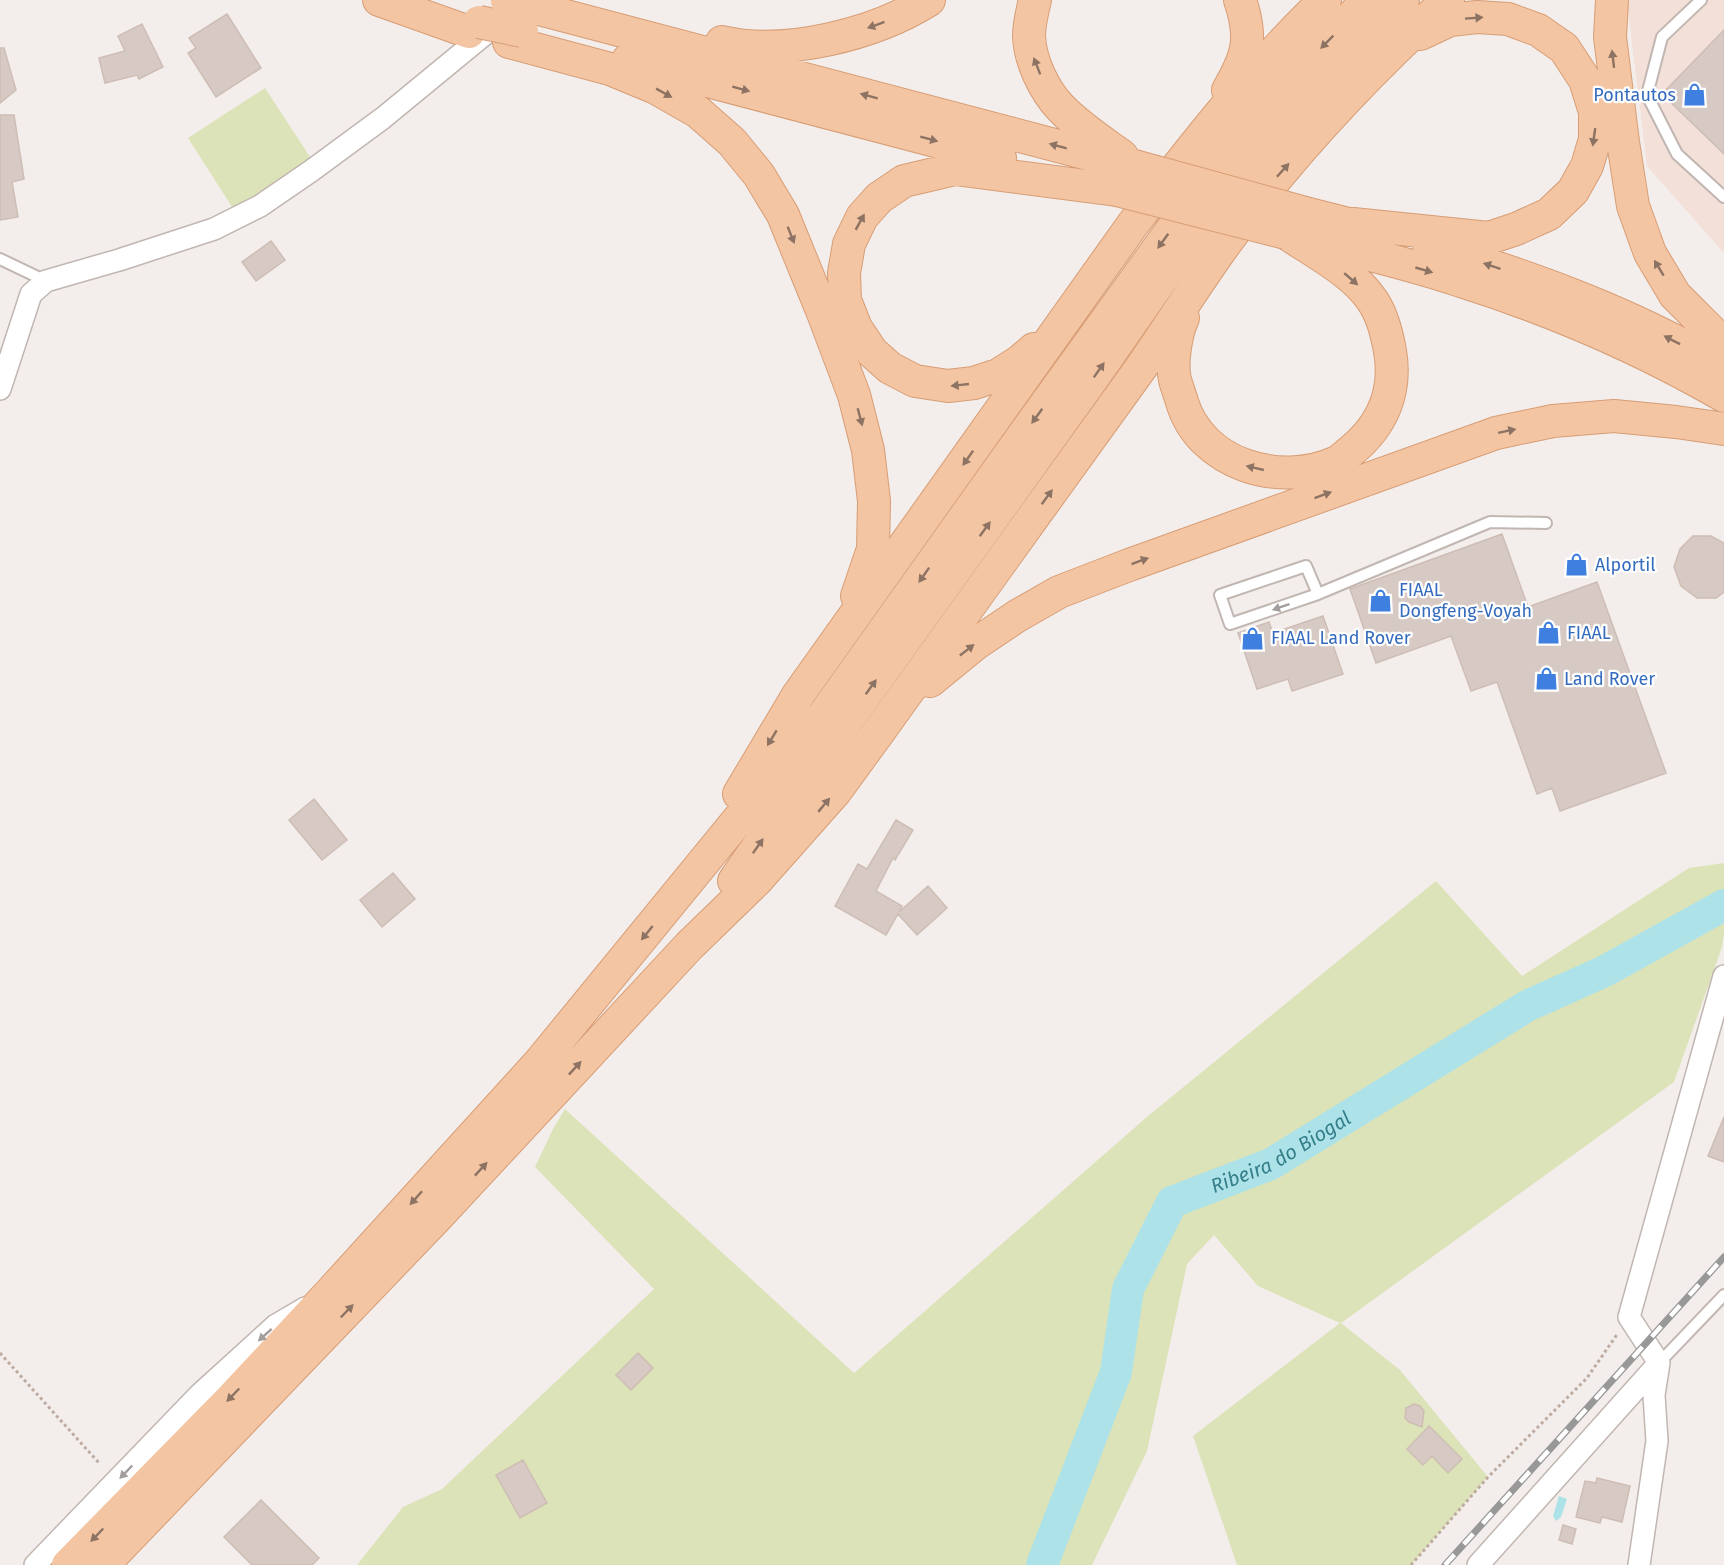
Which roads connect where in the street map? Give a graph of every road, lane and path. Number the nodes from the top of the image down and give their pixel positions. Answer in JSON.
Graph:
{"nodes":[{"id":1,"x":379,"y":0,"type":"edge"},
{"id":2,"x":401,"y":0,"type":"edge"},
{"id":3,"x":929,"y":0,"type":"edge"},
{"id":4,"x":1035,"y":0,"type":"edge"},
{"id":5,"x":1240,"y":0,"type":"edge"},
{"id":6,"x":1325,"y":0,"type":"edge"},
{"id":7,"x":1368,"y":0,"type":"edge"},
{"id":8,"x":1403,"y":0,"type":"edge"},
{"id":9,"x":1448,"y":0,"type":"edge"},
{"id":10,"x":1612,"y":0,"type":"edge"},
{"id":11,"x":1701,"y":0,"type":"edge"},
{"id":12,"x":533,"y":3,"type":"edge"},
{"id":13,"x":474,"y":27,"type":"junction"},
{"id":14,"x":515,"y":37,"type":"junction"},
{"id":15,"x":1385,"y":59,"type":"junction"},
{"id":16,"x":1188,"y":152,"type":"junction"},
{"id":17,"x":1126,"y":178,"type":"junction"},
{"id":18,"x":1724,"y":197,"type":"edge"},
{"id":19,"x":1353,"y":224,"type":"junction"},
{"id":20,"x":1286,"y":233,"type":"junction"},
{"id":21,"x":1221,"y":249,"type":"junction"},
{"id":22,"x":0,"y":259,"type":"edge"},
{"id":23,"x":46,"y":281,"type":"junction"},
{"id":24,"x":1074,"y":307,"type":"junction"},
{"id":25,"x":1724,"y":344,"type":"edge"},
{"id":26,"x":1724,"y":368,"type":"edge"},
{"id":27,"x":0,"y":389,"type":"edge"},
{"id":28,"x":1724,"y":396,"type":"edge"},
{"id":29,"x":1724,"y":429,"type":"edge"},
{"id":30,"x":1546,"y":524,"type":"dead end"},
{"id":31,"x":1318,"y":594,"type":"junction"},
{"id":32,"x":798,"y":695,"type":"junction"},
{"id":33,"x":879,"y":733,"type":"junction"},
{"id":34,"x":684,"y":887,"type":"junction"},
{"id":35,"x":689,"y":946,"type":"junction"},
{"id":36,"x":1724,"y":976,"type":"edge"},
{"id":37,"x":331,"y":1292,"type":"junction"},
{"id":38,"x":1724,"y":1295,"type":"edge"},
{"id":39,"x":1629,"y":1317,"type":"junction"},
{"id":40,"x":0,"y":1353,"type":"edge"},
{"id":41,"x":1659,"y":1363,"type":"junction"},
{"id":42,"x":99,"y":1463,"type":"dead end"},
{"id":43,"x":35,"y":1565,"type":"edge"},
{"id":44,"x":68,"y":1565,"type":"edge"},
{"id":45,"x":103,"y":1565,"type":"edge"},
{"id":46,"x":1411,"y":1565,"type":"edge"},
{"id":47,"x":1478,"y":1565,"type":"edge"},
{"id":48,"x":1639,"y":1565,"type":"edge"}],
"edges":[{"from":1,"to":13,"type":"main road"},
{"from":2,"to":13,"type":"main road"},
{"from":3,"to":12,"type":"main road","one_way":true},
{"from":17,"to":4,"type":"main road","one_way":true},
{"from":5,"to":16,"type":"main road"},
{"from":6,"to":16,"type":"main road"},
{"from":7,"to":34,"type":"main road","one_way":true},
{"from":35,"to":8,"type":"main road","one_way":true},
{"from":9,"to":15,"type":"main road"},
{"from":25,"to":10,"type":"main road","one_way":true},
{"from":11,"to":18,"type":"lane"},
{"from":17,"to":12,"type":"main road","one_way":true},
{"from":12,"to":23,"type":"street"},
{"from":13,"to":14,"type":"main road","bridge":true},
{"from":14,"to":17,"type":"main road","one_way":true},
{"from":14,"to":32,"type":"main road","one_way":true},
{"from":15,"to":19,"type":"main road","one_way":true},
{"from":21,"to":15,"type":"main road","one_way":true},
{"from":16,"to":24,"type":"main road"},
{"from":17,"to":19,"type":"main road","bridge":true},
{"from":17,"to":20,"type":"main road","bridge":true},
{"from":24,"to":17,"type":"main road","one_way":true},
{"from":26,"to":19,"type":"main road","one_way":true},
{"from":20,"to":21,"type":"main road","one_way":true},
{"from":20,"to":28,"type":"main road","one_way":true},
{"from":33,"to":21,"type":"main road","one_way":true},
{"from":22,"to":23,"type":"lane"},
{"from":23,"to":27,"type":"street"},
{"from":24,"to":32,"type":"main road","one_way":true},
{"from":33,"to":29,"type":"main road","one_way":true},
{"from":30,"to":31,"type":"lane"},
{"from":31,"to":31,"type":"lane","one_way":true},
{"from":32,"to":34,"type":"main road","one_way":true},
{"from":35,"to":33,"type":"main road","one_way":true},
{"from":34,"to":37,"type":"main road","one_way":true},
{"from":45,"to":35,"type":"main road","one_way":true},
{"from":36,"to":39,"type":"street"},
{"from":37,"to":43,"type":"street","one_way":true},
{"from":37,"to":44,"type":"main road","one_way":true},
{"from":38,"to":41,"type":"lane"},
{"from":39,"to":41,"type":"street"},
{"from":39,"to":46,"type":"path"},
{"from":40,"to":42,"type":"path"},
{"from":41,"to":47,"type":"street"},
{"from":41,"to":48,"type":"street"}]}
